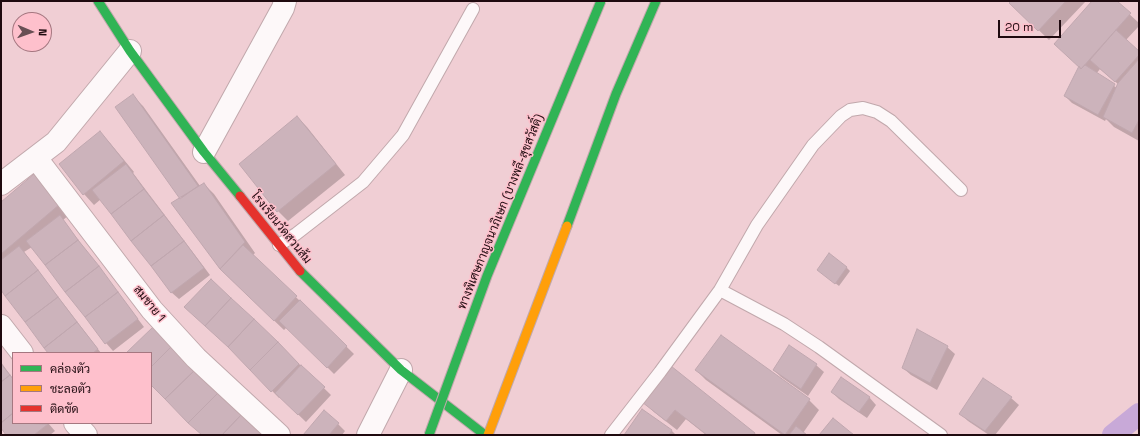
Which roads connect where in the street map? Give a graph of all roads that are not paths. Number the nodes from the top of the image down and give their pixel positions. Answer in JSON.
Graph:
{"nodes":[{"id":1,"x":98,"y":1,"type":"edge"},
{"id":2,"x":286,"y":1,"type":"edge"},
{"id":3,"x":602,"y":1,"type":"edge"},
{"id":4,"x":656,"y":1,"type":"edge"},
{"id":5,"x":473,"y":9,"type":"dead end"},
{"id":6,"x":130,"y":51,"type":"junction"},
{"id":7,"x":204,"y":152,"type":"junction"},
{"id":8,"x":36,"y":158,"type":"junction"},
{"id":9,"x":1,"y":184,"type":"edge"},
{"id":10,"x":962,"y":190,"type":"dead end"},
{"id":11,"x":279,"y":245,"type":"junction"},
{"id":12,"x":720,"y":290,"type":"junction"},
{"id":13,"x":1,"y":326,"type":"edge"},
{"id":14,"x":21,"y":352,"type":"edge"},
{"id":15,"x":402,"y":370,"type":"junction"},
{"id":16,"x":76,"y":424,"type":"edge"},
{"id":17,"x":86,"y":435,"type":"edge"},
{"id":18,"x":279,"y":435,"type":"edge"},
{"id":19,"x":368,"y":435,"type":"edge"},
{"id":20,"x":429,"y":435,"type":"edge"},
{"id":21,"x":485,"y":435,"type":"edge"},
{"id":22,"x":488,"y":435,"type":"edge"},
{"id":23,"x":611,"y":435,"type":"edge"},
{"id":24,"x":940,"y":435,"type":"edge"}],
"edges":[{"from":1,"to":6,"type":"main road","name":"โรงเรียนวัดสวนส้ม"},
{"from":2,"to":7,"type":"street"},
{"from":3,"to":20,"type":"main road","name":"ทางพิเศษกาญจนาภิเษก (บางพลี-สุขสวัสดิ์)","bridge":true},
{"from":4,"to":22,"type":"main road"},
{"from":5,"to":11,"type":"lane"},
{"from":6,"to":7,"type":"main road","name":"โรงเรียนวัดสวนส้ม"},
{"from":6,"to":8,"type":"street"},
{"from":7,"to":11,"type":"main road","name":"โรงเรียนวัดสวนส้ม"},
{"from":8,"to":9,"type":"street"},
{"from":8,"to":18,"type":"street","name":"สมชาย 1"},
{"from":10,"to":12,"type":"lane"},
{"from":11,"to":15,"type":"main road","name":"โรงเรียนวัดสวนส้ม"},
{"from":12,"to":23,"type":"lane"},
{"from":12,"to":24,"type":"lane"},
{"from":13,"to":14,"type":"street"},
{"from":15,"to":19,"type":"street"},
{"from":15,"to":21,"type":"main road","name":"โรงเรียนวัดสวนส้ม"},
{"from":16,"to":17,"type":"street"}]}
